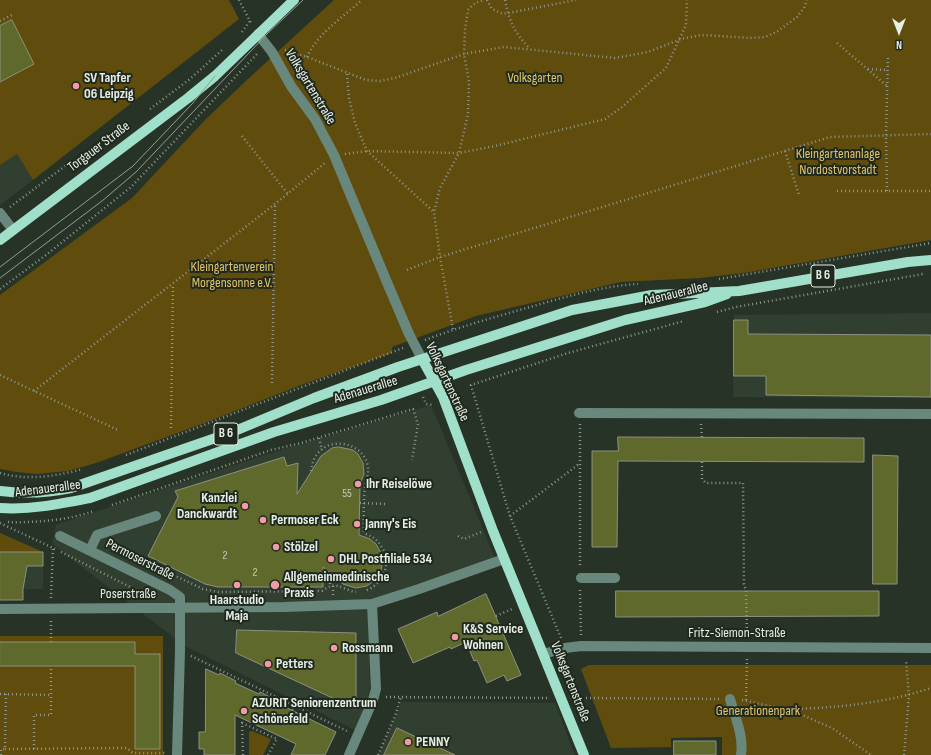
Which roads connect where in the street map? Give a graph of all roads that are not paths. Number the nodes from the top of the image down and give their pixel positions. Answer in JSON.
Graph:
{"nodes":[{"id":1,"x":294,"y":0,"type":"edge"},
{"id":2,"x":258,"y":34,"type":"junction"},
{"id":3,"x":0,"y":214,"type":"edge"},
{"id":4,"x":13,"y":230,"type":"junction"},
{"id":5,"x":0,"y":240,"type":"edge"},
{"id":6,"x":931,"y":256,"type":"edge"},
{"id":7,"x":931,"y":260,"type":"edge"},
{"id":8,"x":908,"y":262,"type":"junction"},
{"id":9,"x":739,"y":291,"type":"junction"},
{"id":10,"x":422,"y":359,"type":"junction"},
{"id":11,"x":434,"y":382,"type":"junction"},
{"id":12,"x":580,"y":413,"type":"road end"},
{"id":13,"x":931,"y":414,"type":"edge"},
{"id":14,"x":0,"y":491,"type":"edge"},
{"id":15,"x":0,"y":508,"type":"edge"},
{"id":16,"x":156,"y":516,"type":"dead end"},
{"id":17,"x":60,"y":536,"type":"dead end"},
{"id":18,"x":90,"y":550,"type":"junction"},
{"id":19,"x":504,"y":559,"type":"junction"},
{"id":20,"x":580,"y":578,"type":"road end"},
{"id":21,"x":615,"y":578,"type":"dead end"},
{"id":22,"x":372,"y":604,"type":"junction"},
{"id":23,"x":180,"y":608,"type":"junction"},
{"id":24,"x":0,"y":609,"type":"edge"},
{"id":25,"x":931,"y":648,"type":"edge"},
{"id":26,"x":543,"y":654,"type":"junction"},
{"id":27,"x":730,"y":700,"type":"dead end"},
{"id":28,"x":177,"y":754,"type":"edge"},
{"id":29,"x":349,"y":755,"type":"edge"},
{"id":30,"x":584,"y":755,"type":"edge"},
{"id":31,"x":741,"y":755,"type":"edge"}],
"edges":[{"from":1,"to":2,"type":"main road","name":"Torgauer Straße"},
{"from":2,"to":4,"type":"main road","name":"Torgauer Straße"},
{"from":2,"to":10,"type":"street","name":"Volksgartenstraße"},
{"from":3,"to":4,"type":"street"},
{"from":4,"to":5,"type":"main road","name":"Torgauer Straße"},
{"from":6,"to":8,"type":"main road","name":"Adenauerallee","number":"B 6"},
{"from":7,"to":8,"type":"main road","name":"Adenauerallee","number":"B 6"},
{"from":8,"to":9,"type":"main road","name":"Adenauerallee","number":"B 6"},
{"from":9,"to":10,"type":"main road","name":"Adenauerallee","number":"B 6"},
{"from":9,"to":11,"type":"main road","name":"Adenauerallee","number":"B 6"},
{"from":10,"to":11,"type":"main road","name":"Volksgartenstraße"},
{"from":10,"to":14,"type":"main road","name":"Adenauerallee","number":"B 6"},
{"from":11,"to":15,"type":"main road","name":"Adenauerallee","number":"B 6"},
{"from":11,"to":19,"type":"main road","name":"Volksgartenstraße"},
{"from":12,"to":13,"type":"street"},
{"from":16,"to":18,"type":"street"},
{"from":17,"to":18,"type":"street","name":"Permoserstraße"},
{"from":18,"to":23,"type":"street","name":"Permoserstraße"},
{"from":19,"to":22,"type":"street"},
{"from":19,"to":26,"type":"main road","name":"Volksgartenstraße"},
{"from":20,"to":21,"type":"street"},
{"from":22,"to":23,"type":"street"},
{"from":22,"to":29,"type":"street"},
{"from":23,"to":24,"type":"street","name":"Poserstraße"},
{"from":23,"to":28,"type":"street"},
{"from":25,"to":26,"type":"street","name":"Fritz-Siemon-Straße"},
{"from":26,"to":30,"type":"main road","name":"Volksgartenstraße"},
{"from":27,"to":31,"type":"street"}]}
